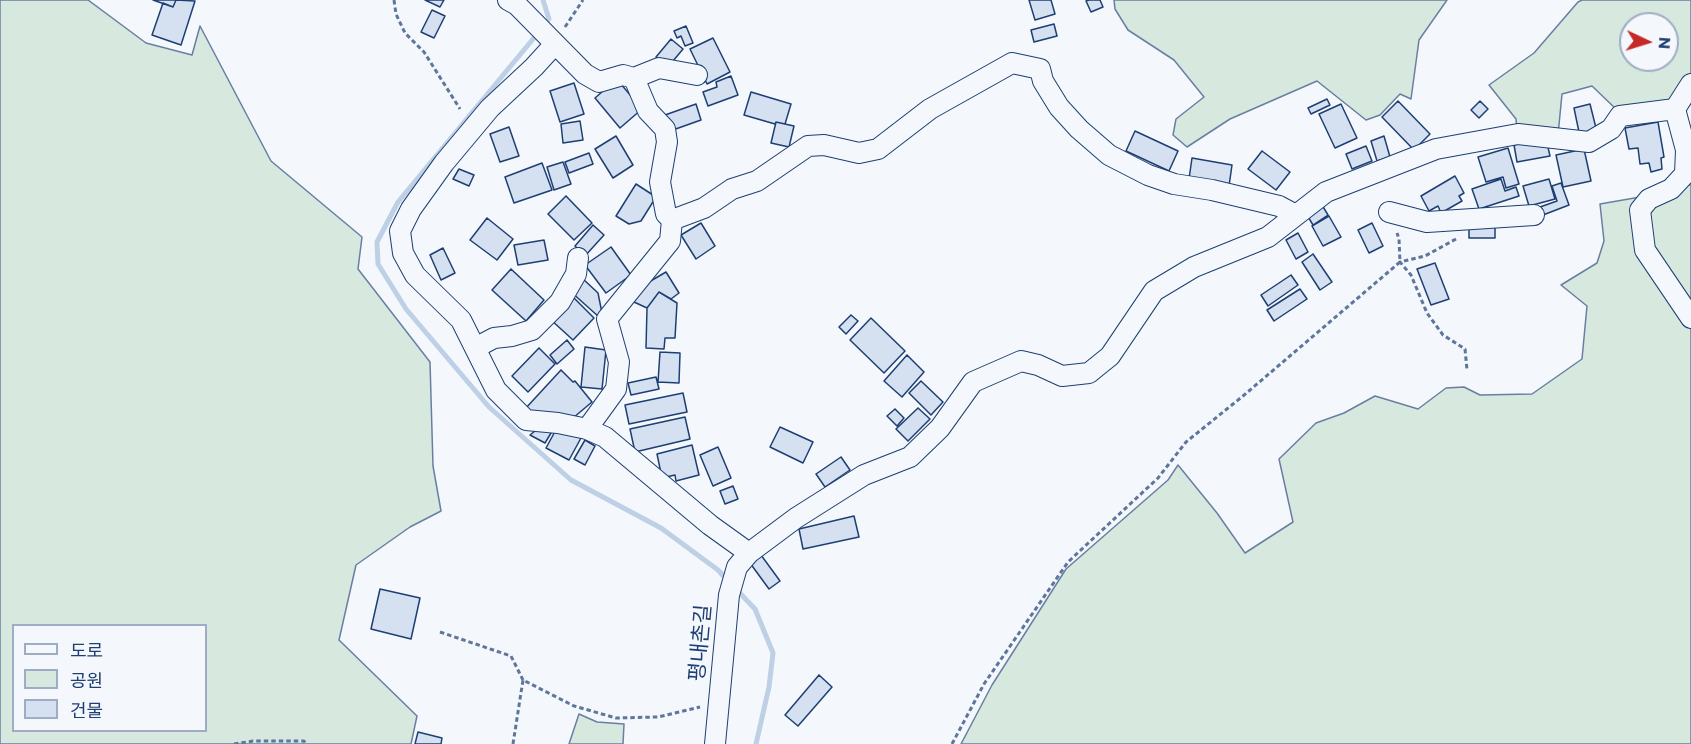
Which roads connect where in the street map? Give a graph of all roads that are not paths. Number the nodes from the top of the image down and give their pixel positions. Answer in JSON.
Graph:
{"nodes":[{"id":1,"x":518,"y":6,"type":"edge"},
{"id":2,"x":551,"y":41,"type":"junction"},
{"id":3,"x":697,"y":75,"type":"dead end"},
{"id":4,"x":634,"y":78,"type":"junction"},
{"id":5,"x":1691,"y":84,"type":"edge"},
{"id":6,"x":1675,"y":109,"type":"junction"},
{"id":7,"x":1688,"y":151,"type":"edge"},
{"id":8,"x":1389,"y":212,"type":"road end"},
{"id":9,"x":1294,"y":214,"type":"junction"},
{"id":10,"x":1534,"y":215,"type":"dead end"},
{"id":11,"x":672,"y":220,"type":"junction"},
{"id":12,"x":578,"y":258,"type":"dead end"},
{"id":13,"x":1691,"y":318,"type":"edge"},
{"id":14,"x":475,"y":348,"type":"junction"},
{"id":15,"x":587,"y":429,"type":"junction"},
{"id":16,"x":743,"y":560,"type":"junction"},
{"id":17,"x":715,"y":744,"type":"edge"}],
"edges":[{"from":1,"to":2,"type":"street"},
{"from":2,"to":4,"type":"street"},
{"from":2,"to":14,"type":"street"},
{"from":3,"to":4,"type":"street"},
{"from":4,"to":11,"type":"street"},
{"from":5,"to":6,"type":"street"},
{"from":6,"to":7,"type":"street"},
{"from":6,"to":9,"type":"street"},
{"from":7,"to":13,"type":"street"},
{"from":8,"to":10,"type":"street"},
{"from":9,"to":11,"type":"street"},
{"from":9,"to":16,"type":"street"},
{"from":11,"to":15,"type":"street"},
{"from":12,"to":14,"type":"street"},
{"from":14,"to":15,"type":"street"},
{"from":15,"to":16,"type":"street"},
{"from":16,"to":17,"type":"street","name":"평내촌길"}]}
